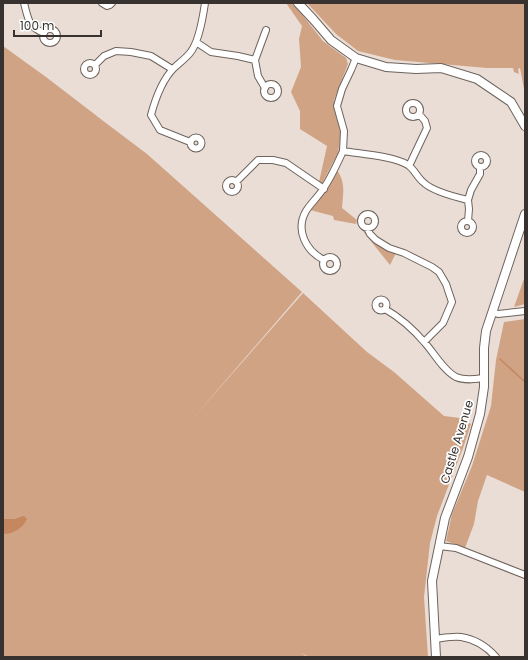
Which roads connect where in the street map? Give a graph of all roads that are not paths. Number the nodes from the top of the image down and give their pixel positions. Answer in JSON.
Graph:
{"nodes":[{"id":1,"x":24,"y":3,"type":"edge"},
{"id":2,"x":102,"y":3,"type":"edge"},
{"id":3,"x":112,"y":3,"type":"edge"},
{"id":4,"x":205,"y":3,"type":"edge"},
{"id":5,"x":298,"y":3,"type":"edge"},
{"id":6,"x":266,"y":30,"type":"dead end"},
{"id":7,"x":44,"y":33,"type":"dead end"},
{"id":8,"x":196,"y":42,"type":"junction"},
{"id":9,"x":356,"y":58,"type":"junction"},
{"id":10,"x":255,"y":60,"type":"junction"},
{"id":11,"x":95,"y":65,"type":"dead end"},
{"id":12,"x":172,"y":69,"type":"junction"},
{"id":13,"x":265,"y":88,"type":"dead end"},
{"id":14,"x":419,"y":114,"type":"dead end"},
{"id":15,"x":525,"y":126,"type":"edge"},
{"id":16,"x":190,"y":142,"type":"dead end"},
{"id":17,"x":343,"y":151,"type":"junction"},
{"id":18,"x":409,"y":166,"type":"junction"},
{"id":19,"x":480,"y":167,"type":"dead end"},
{"id":20,"x":236,"y":182,"type":"dead end"},
{"id":21,"x":324,"y":189,"type":"junction"},
{"id":22,"x":468,"y":200,"type":"junction"},
{"id":23,"x":525,"y":214,"type":"edge"},
{"id":24,"x":468,"y":221,"type":"dead end"},
{"id":25,"x":367,"y":228,"type":"dead end"},
{"id":26,"x":324,"y":260,"type":"dead end"},
{"id":27,"x":385,"y":309,"type":"dead end"},
{"id":28,"x":525,"y":311,"type":"edge"},
{"id":29,"x":492,"y":312,"type":"junction"},
{"id":30,"x":424,"y":342,"type":"junction"},
{"id":31,"x":484,"y":378,"type":"junction"},
{"id":32,"x":439,"y":546,"type":"junction"},
{"id":33,"x":525,"y":575,"type":"edge"},
{"id":34,"x":435,"y":639,"type":"junction"},
{"id":35,"x":436,"y":657,"type":"edge"},
{"id":36,"x":496,"y":657,"type":"edge"}],
"edges":[{"from":1,"to":7,"type":"street"},
{"from":2,"to":3,"type":"street"},
{"from":4,"to":8,"type":"street"},
{"from":5,"to":9,"type":"street"},
{"from":6,"to":10,"type":"street"},
{"from":8,"to":10,"type":"street"},
{"from":8,"to":12,"type":"street"},
{"from":9,"to":15,"type":"street"},
{"from":9,"to":17,"type":"street"},
{"from":10,"to":13,"type":"street"},
{"from":11,"to":12,"type":"street"},
{"from":12,"to":16,"type":"street"},
{"from":14,"to":18,"type":"street"},
{"from":17,"to":18,"type":"street"},
{"from":17,"to":21,"type":"street"},
{"from":18,"to":22,"type":"street"},
{"from":19,"to":22,"type":"street"},
{"from":20,"to":21,"type":"street"},
{"from":21,"to":26,"type":"street"},
{"from":22,"to":24,"type":"street"},
{"from":23,"to":29,"type":"street","name":"Castle Avenue"},
{"from":25,"to":30,"type":"street"},
{"from":27,"to":30,"type":"street"},
{"from":28,"to":29,"type":"street"},
{"from":29,"to":31,"type":"street","name":"Castle Avenue"},
{"from":30,"to":31,"type":"street"},
{"from":31,"to":32,"type":"street","name":"Castle Avenue"},
{"from":32,"to":33,"type":"street"},
{"from":32,"to":34,"type":"street","name":"Castle Avenue"},
{"from":34,"to":35,"type":"street","name":"Castle Avenue"},
{"from":34,"to":36,"type":"street"}]}
